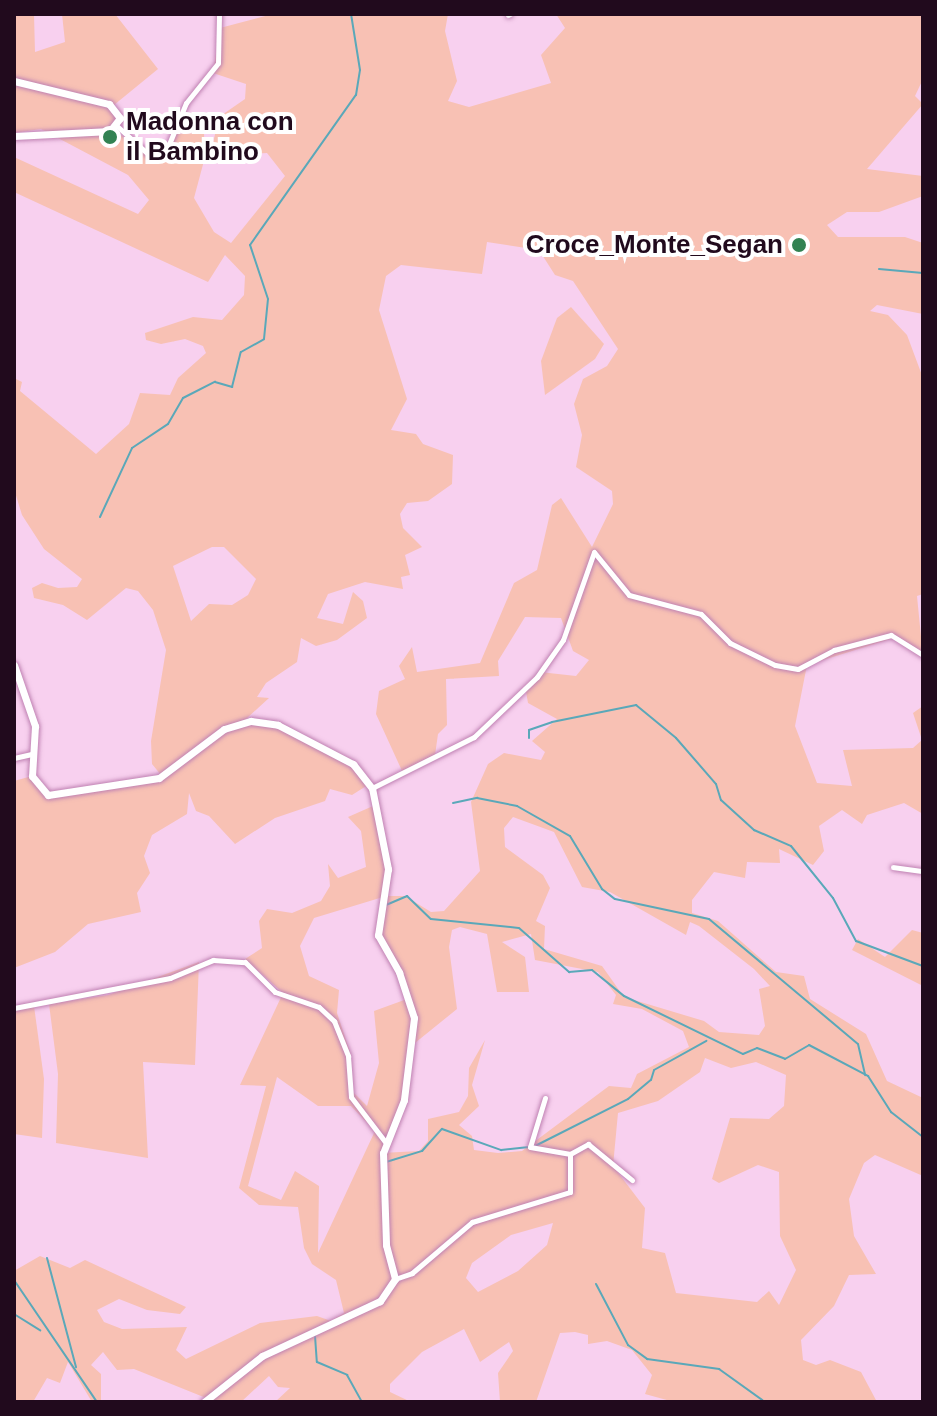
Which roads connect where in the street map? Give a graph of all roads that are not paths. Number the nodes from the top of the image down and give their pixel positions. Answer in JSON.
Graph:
{"nodes":[{"id":1,"x":219,"y":14,"type":"edge"},
{"id":2,"x":14,"y":81,"type":"edge"},
{"id":3,"x":117,"y":126,"type":"junction"},
{"id":4,"x":14,"y":136,"type":"edge"},
{"id":5,"x":923,"y":655,"type":"edge"},
{"id":6,"x":14,"y":665,"type":"edge"},
{"id":7,"x":32,"y":754,"type":"junction"},
{"id":8,"x":14,"y":758,"type":"edge"},
{"id":9,"x":372,"y":788,"type":"junction"},
{"id":10,"x":893,"y":867,"type":"dead end"},
{"id":11,"x":923,"y":871,"type":"edge"},
{"id":12,"x":14,"y":1008,"type":"edge"},
{"id":13,"x":545,"y":1098,"type":"dead end"},
{"id":14,"x":386,"y":1143,"type":"junction"},
{"id":15,"x":570,"y":1154,"type":"junction"},
{"id":16,"x":632,"y":1180,"type":"dead end"},
{"id":17,"x":395,"y":1279,"type":"junction"},
{"id":18,"x":204,"y":1402,"type":"edge"}],
"edges":[{"from":1,"to":3,"type":"street"},
{"from":2,"to":3,"type":"street"},
{"from":3,"to":4,"type":"street"},
{"from":5,"to":9,"type":"street"},
{"from":6,"to":7,"type":"street"},
{"from":7,"to":8,"type":"street"},
{"from":7,"to":9,"type":"street"},
{"from":9,"to":14,"type":"street"},
{"from":10,"to":11,"type":"street"},
{"from":12,"to":14,"type":"street"},
{"from":13,"to":15,"type":"street"},
{"from":14,"to":17,"type":"street"},
{"from":15,"to":16,"type":"street"},
{"from":15,"to":17,"type":"street"},
{"from":17,"to":18,"type":"street"}]}
